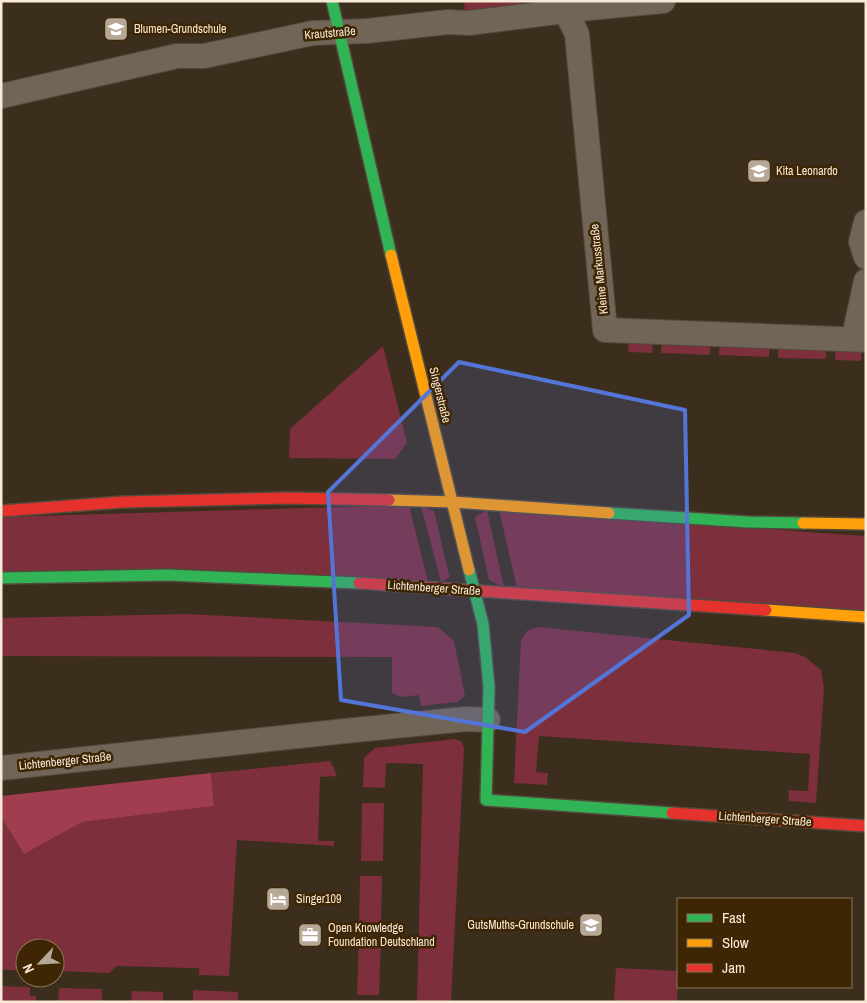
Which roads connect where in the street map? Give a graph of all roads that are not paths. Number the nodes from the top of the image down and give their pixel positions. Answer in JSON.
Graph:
{"nodes":[{"id":1,"x":332,"y":1,"type":"edge"},
{"id":2,"x":663,"y":1,"type":"edge"},
{"id":3,"x":565,"y":7,"type":"edge"},
{"id":4,"x":339,"y":32,"type":"junction"},
{"id":5,"x":1,"y":96,"type":"edge"},
{"id":6,"x":866,"y":222,"type":"edge"},
{"id":7,"x":866,"y":257,"type":"edge"},
{"id":8,"x":866,"y":281,"type":"edge"},
{"id":9,"x":861,"y":333,"type":"edge"},
{"id":10,"x":453,"y":502,"type":"junction"},
{"id":11,"x":1,"y":511,"type":"edge"},
{"id":12,"x":866,"y":524,"type":"edge"},
{"id":13,"x":1,"y":578,"type":"edge"},
{"id":14,"x":474,"y":590,"type":"junction"},
{"id":15,"x":866,"y":616,"type":"edge"},
{"id":16,"x":488,"y":720,"type":"junction"},
{"id":17,"x":1,"y":768,"type":"edge"},
{"id":18,"x":486,"y":800,"type":"joint"},
{"id":19,"x":866,"y":826,"type":"edge"}],
"edges":[{"from":1,"to":4,"type":"main road","name":"Singerstraße"},
{"from":2,"to":3,"type":"street","name":"Krautstraße"},
{"from":3,"to":4,"type":"street","name":"Krautstraße"},
{"from":3,"to":9,"type":"street","name":"Kleine Markusstraße"},
{"from":4,"to":5,"type":"street","name":"Krautstraße"},
{"from":4,"to":10,"type":"main road","name":"Singerstraße"},
{"from":6,"to":7,"type":"street"},
{"from":8,"to":9,"type":"street","name":"Kleine Markusstraße"},
{"from":10,"to":11,"type":"main road"},
{"from":10,"to":12,"type":"main road"},
{"from":10,"to":14,"type":"main road","name":"Singerstraße"},
{"from":13,"to":14,"type":"main road","name":"Lichtenberger Straße"},
{"from":14,"to":15,"type":"main road","name":"Lichtenberger Straße"},
{"from":14,"to":16,"type":"main road","name":"Singerstraße"},
{"from":16,"to":17,"type":"street","name":"Lichtenberger Straße"},
{"from":16,"to":18,"type":"main road","name":"Singerstraße"},
{"from":18,"to":19,"type":"main road","name":"Lichtenberger Straße"}]}
